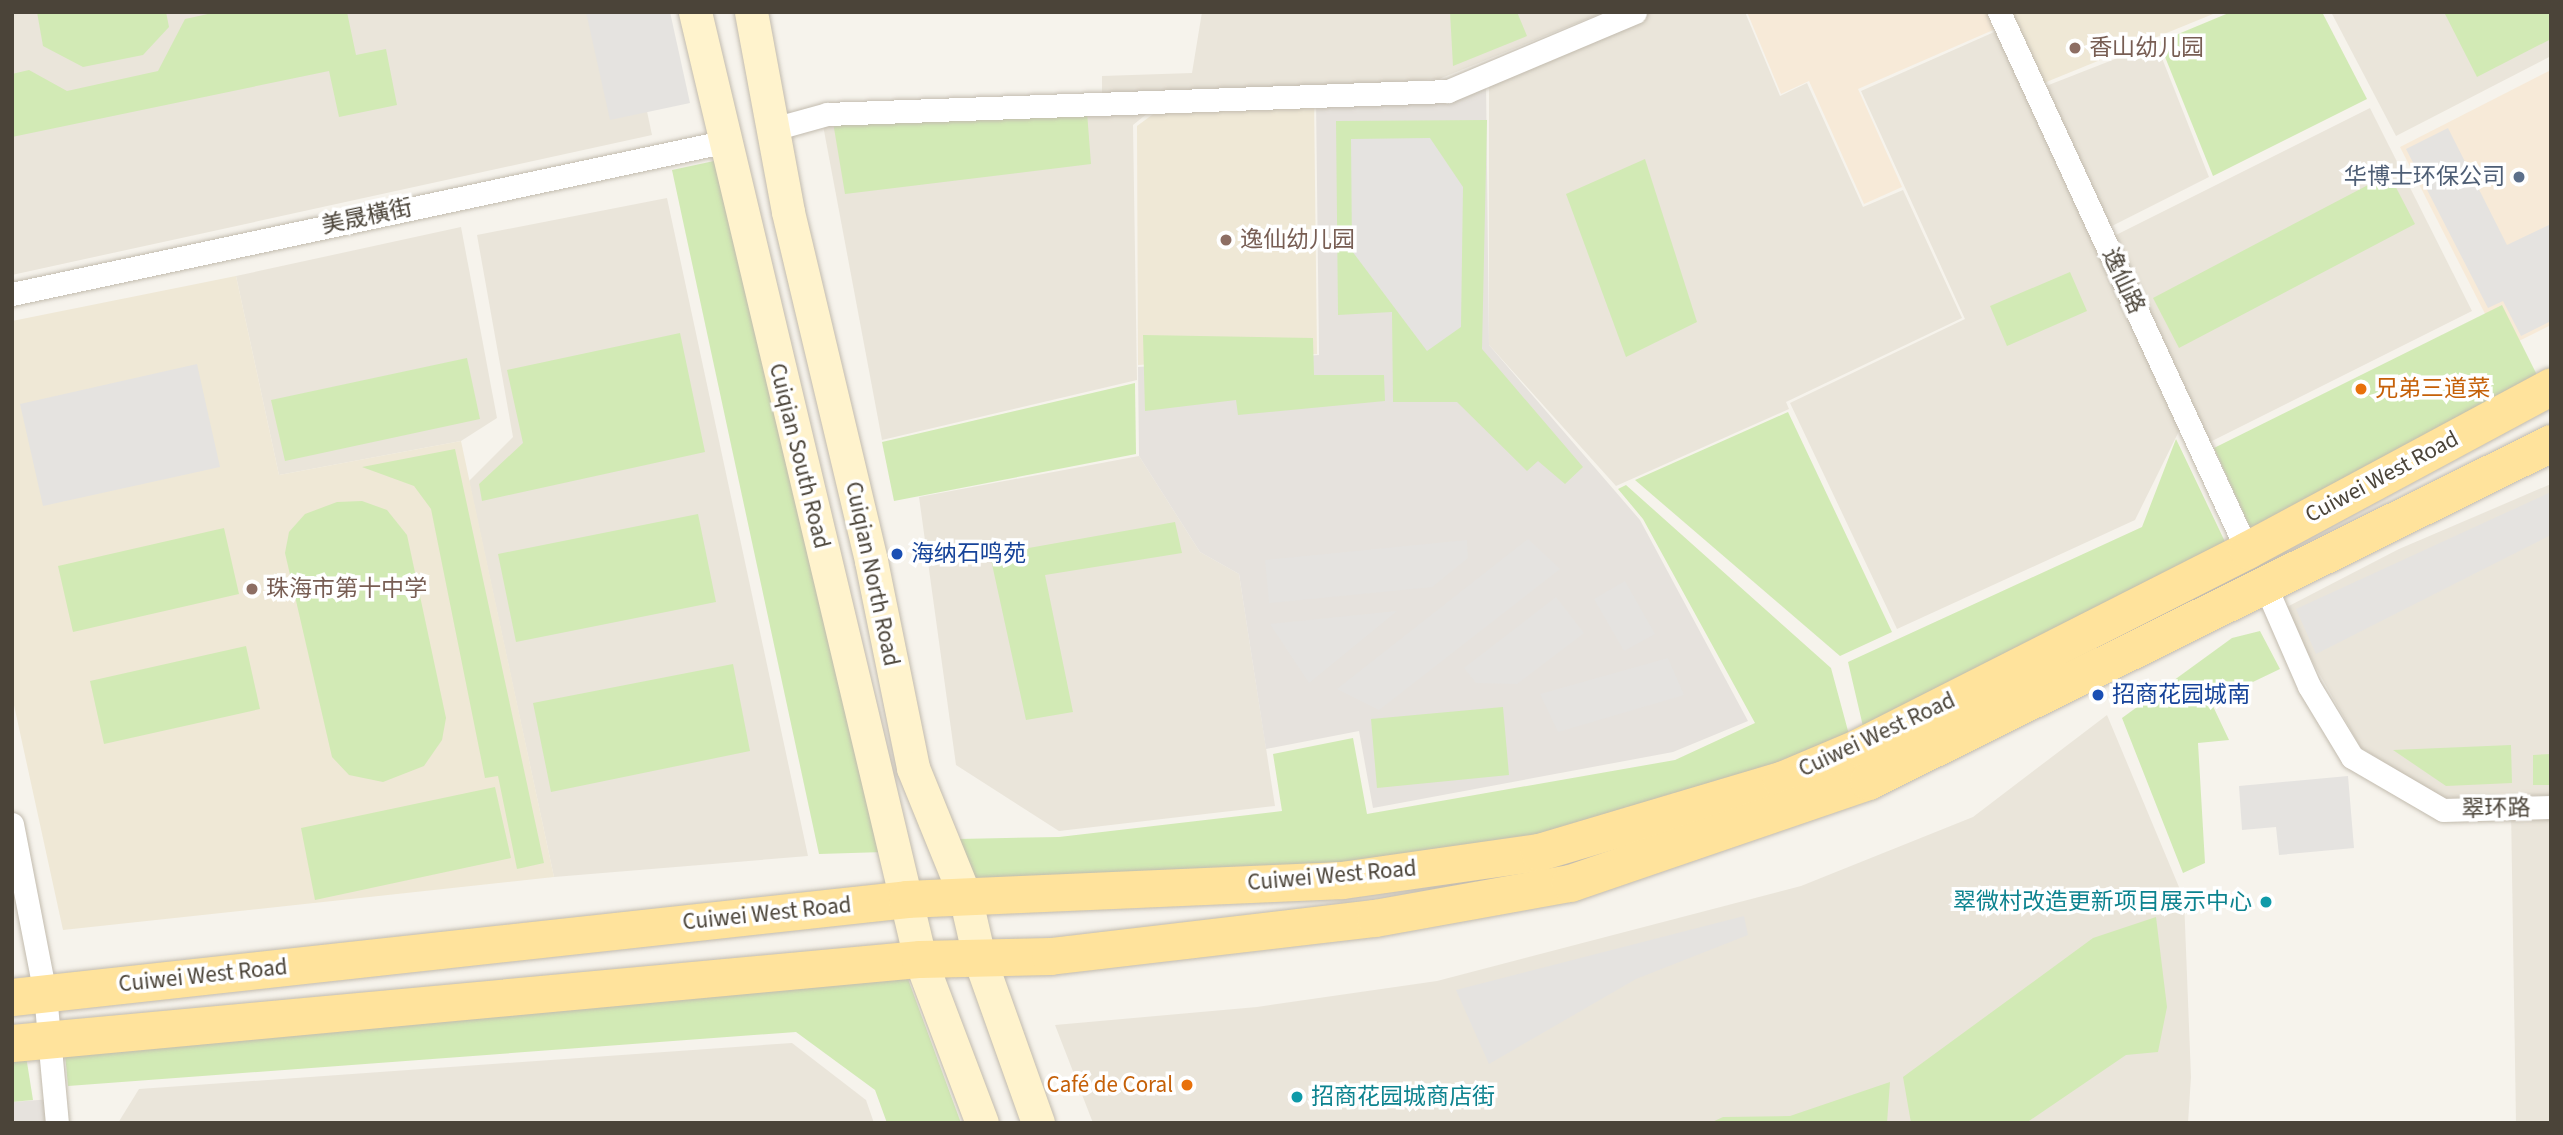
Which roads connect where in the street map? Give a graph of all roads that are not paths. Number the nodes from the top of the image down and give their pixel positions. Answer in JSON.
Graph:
{"nodes":[{"id":1,"x":695,"y":12,"type":"edge"},
{"id":2,"x":751,"y":12,"type":"edge"},
{"id":3,"x":1636,"y":12,"type":"edge"},
{"id":4,"x":1999,"y":12,"type":"edge"},
{"id":5,"x":773,"y":129,"type":"junction"},
{"id":6,"x":723,"y":142,"type":"junction"},
{"id":7,"x":12,"y":294,"type":"edge"},
{"id":8,"x":2551,"y":386,"type":"edge"},
{"id":9,"x":2551,"y":443,"type":"edge"},
{"id":10,"x":2247,"y":550,"type":"junction"},
{"id":11,"x":2264,"y":583,"type":"junction"},
{"id":12,"x":2551,"y":807,"type":"edge"},
{"id":13,"x":12,"y":824,"type":"edge"},
{"id":14,"x":1157,"y":888,"type":"junction"},
{"id":15,"x":965,"y":896,"type":"junction"},
{"id":16,"x":907,"y":899,"type":"junction"},
{"id":17,"x":1164,"y":943,"type":"junction"},
{"id":18,"x":979,"y":957,"type":"junction"},
{"id":19,"x":920,"y":959,"type":"junction"},
{"id":20,"x":29,"y":995,"type":"edge"},
{"id":21,"x":30,"y":1041,"type":"edge"},
{"id":22,"x":57,"y":1123,"type":"edge"},
{"id":23,"x":982,"y":1123,"type":"edge"},
{"id":24,"x":1038,"y":1123,"type":"edge"}],
"edges":[{"from":1,"to":6,"type":"main road","name":"Cuiqian South Road"},
{"from":2,"to":5,"type":"main road","name":"Cuiqian North Road"},
{"from":3,"to":5,"type":"street"},
{"from":4,"to":10,"type":"street","name":"逸仙路"},
{"from":5,"to":15,"type":"main road","name":"Cuiqian North Road"},
{"from":6,"to":7,"type":"street","name":"美晟橫街"},
{"from":6,"to":16,"type":"main road","name":"Cuiqian South Road"},
{"from":8,"to":10,"type":"main road","name":"Cuiwei West Road"},
{"from":9,"to":11,"type":"main road","name":"Cuiwei West Road"},
{"from":10,"to":14,"type":"main road","name":"Cuiwei West Road"},
{"from":11,"to":12,"type":"street","name":"翠环路"},
{"from":11,"to":17,"type":"main road","name":"Cuiwei West Road"},
{"from":13,"to":20,"type":"street"},
{"from":14,"to":15,"type":"main road","name":"Cuiwei West Road"},
{"from":14,"to":17,"type":"main road"},
{"from":15,"to":16,"type":"main road","name":"Cuiwei West Road"},
{"from":15,"to":18,"type":"main road","name":"Cuiqian North Road"},
{"from":16,"to":19,"type":"main road","name":"Cuiqian South Road"},
{"from":16,"to":20,"type":"main road","name":"Cuiwei West Road"},
{"from":17,"to":18,"type":"main road","name":"Cuiwei West Road"},
{"from":18,"to":19,"type":"main road","name":"Cuiwei West Road"},
{"from":18,"to":24,"type":"main road","name":"Cuiqian North Road"},
{"from":19,"to":21,"type":"main road","name":"Cuiwei West Road"},
{"from":19,"to":23,"type":"main road"},
{"from":20,"to":21,"type":"street"},
{"from":21,"to":22,"type":"street"}]}
